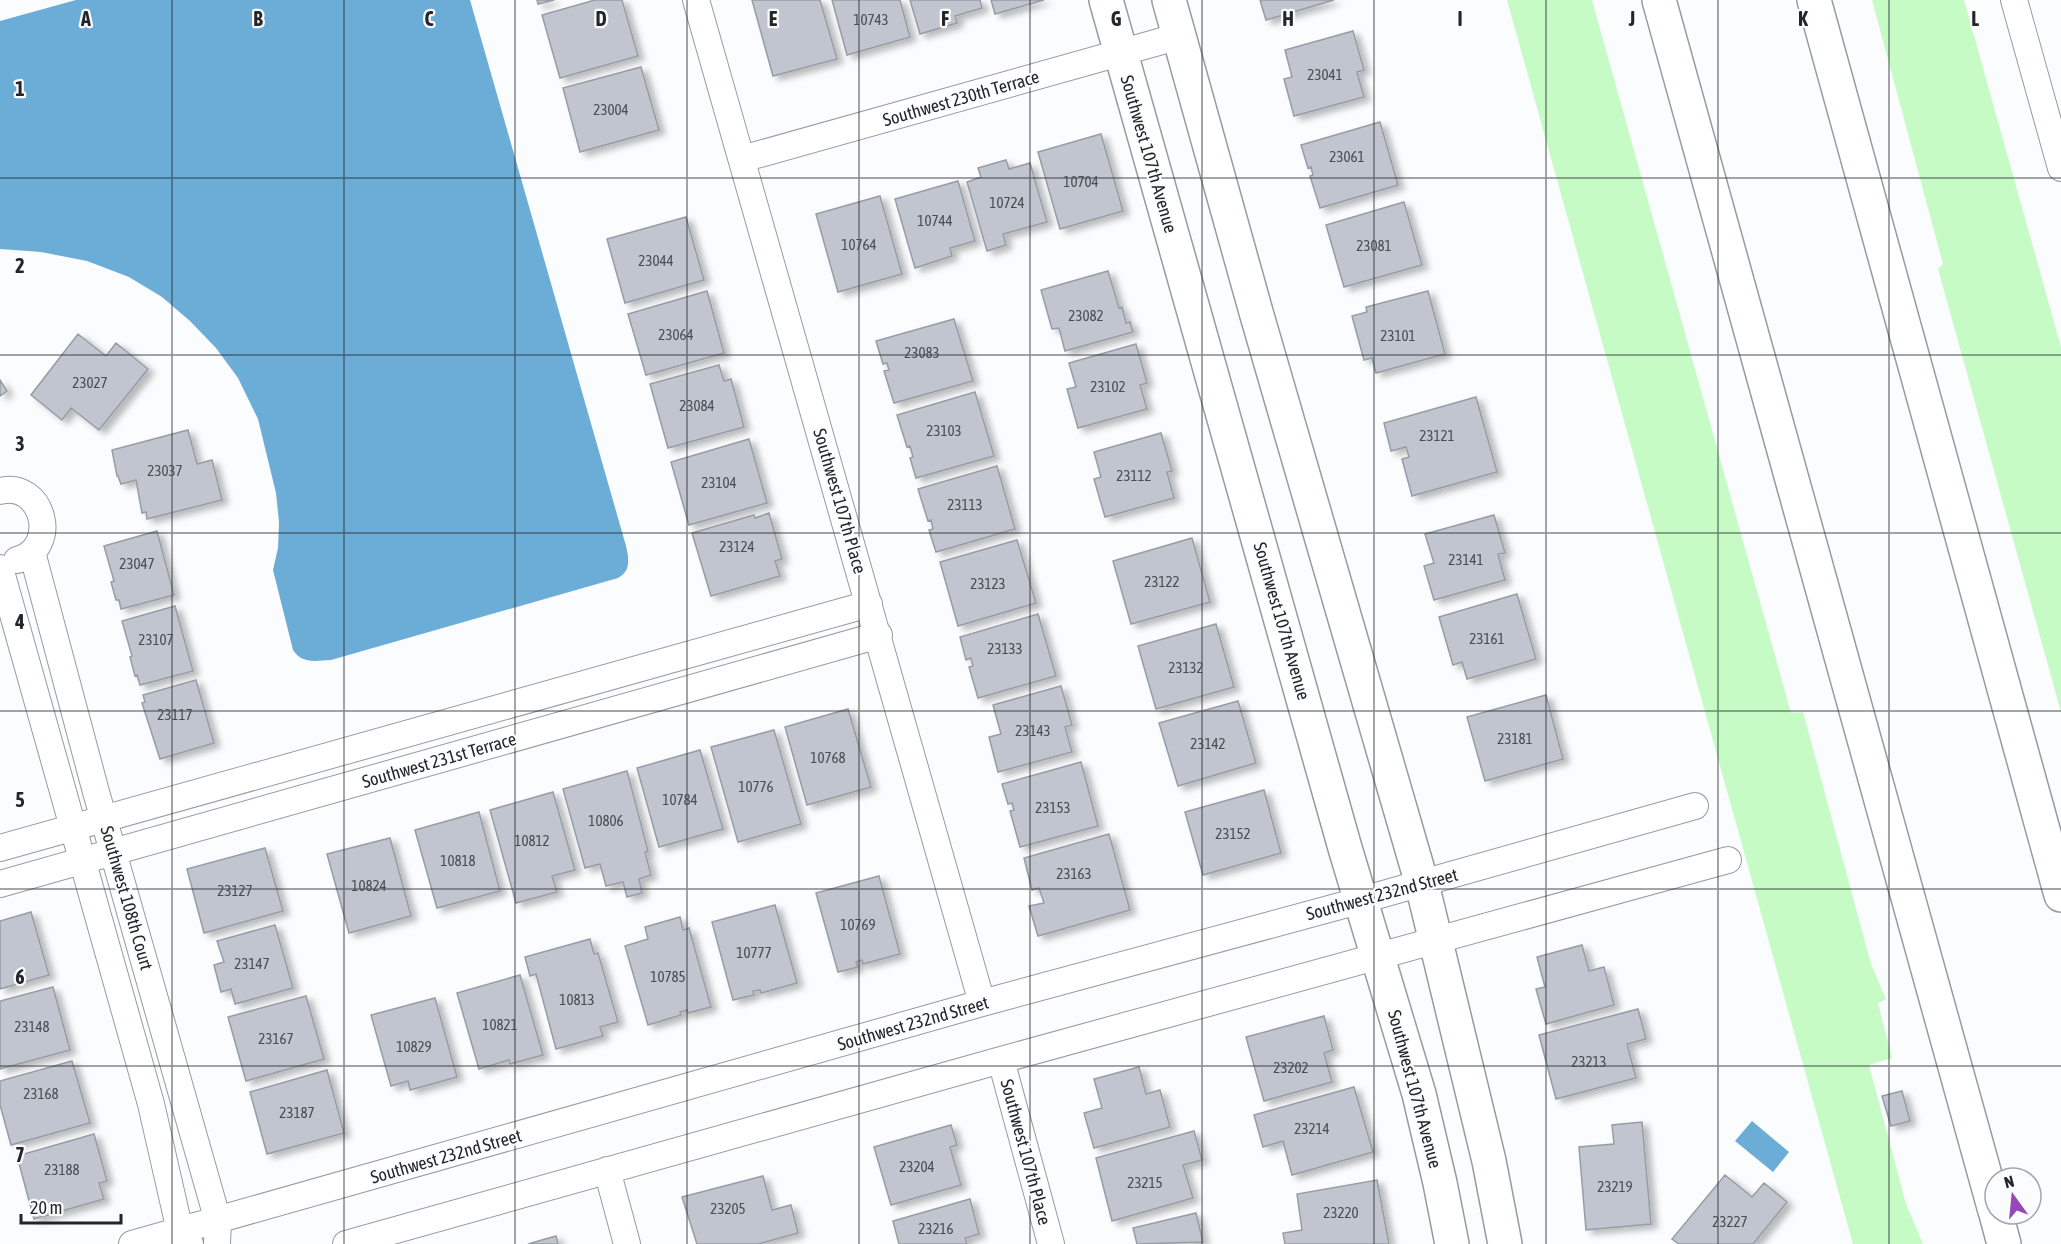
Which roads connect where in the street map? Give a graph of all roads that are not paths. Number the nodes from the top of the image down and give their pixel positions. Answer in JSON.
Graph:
{"nodes":[{"id":1,"x":696,"y":0,"type":"edge"},
{"id":2,"x":1106,"y":0,"type":"edge"},
{"id":3,"x":1169,"y":0,"type":"edge"},
{"id":4,"x":1659,"y":0,"type":"edge"},
{"id":5,"x":1814,"y":0,"type":"edge"},
{"id":6,"x":2014,"y":0,"type":"edge"},
{"id":7,"x":1180,"y":36,"type":"junction"},
{"id":8,"x":1121,"y":52,"type":"junction"},
{"id":9,"x":2056,"y":127,"type":"edge"},
{"id":10,"x":742,"y":159,"type":"junction"},
{"id":11,"x":2061,"y":168,"type":"edge"},
{"id":12,"x":0,"y":492,"type":"edge"},
{"id":13,"x":32,"y":552,"type":"junction"},
{"id":14,"x":0,"y":561,"type":"edge"},
{"id":15,"x":0,"y":568,"type":"edge"},
{"id":16,"x":869,"y":604,"type":"junction"},
{"id":17,"x":879,"y":635,"type":"junction"},
{"id":18,"x":1695,"y":806,"type":"dead end"},
{"id":19,"x":104,"y":818,"type":"junction"},
{"id":20,"x":74,"y":827,"type":"junction"},
{"id":21,"x":0,"y":848,"type":"edge"},
{"id":22,"x":114,"y":852,"type":"junction"},
{"id":23,"x":1728,"y":860,"type":"dead end"},
{"id":24,"x":84,"y":861,"type":"junction"},
{"id":25,"x":0,"y":884,"type":"edge"},
{"id":26,"x":1422,"y":884,"type":"junction"},
{"id":27,"x":2061,"y":895,"type":"edge"},
{"id":28,"x":1362,"y":900,"type":"junction"},
{"id":29,"x":1437,"y":941,"type":"junction"},
{"id":30,"x":1378,"y":957,"type":"junction"},
{"id":31,"x":982,"y":1003,"type":"junction"},
{"id":32,"x":1001,"y":1060,"type":"junction"},
{"id":33,"x":1983,"y":1169,"type":"edge"},
{"id":34,"x":607,"y":1170,"type":"junction"},
{"id":35,"x":1999,"y":1226,"type":"edge"},
{"id":36,"x":218,"y":1232,"type":"edge"},
{"id":37,"x":185,"y":1237,"type":"edge"},
{"id":38,"x":132,"y":1244,"type":"edge"},
{"id":39,"x":346,"y":1244,"type":"edge"},
{"id":40,"x":627,"y":1244,"type":"edge"},
{"id":41,"x":1051,"y":1244,"type":"edge"},
{"id":42,"x":1452,"y":1244,"type":"edge"},
{"id":43,"x":1505,"y":1244,"type":"edge"},
{"id":44,"x":2004,"y":1244,"type":"edge"}],
"edges":[{"from":1,"to":10,"type":"street","name":"Southwest 107th Place"},
{"from":2,"to":8,"type":"main road","name":"Southwest 107th Avenue"},
{"from":3,"to":7,"type":"main road"},
{"from":4,"to":33,"type":"main road"},
{"from":5,"to":27,"type":"main road"},
{"from":6,"to":9,"type":"street"},
{"from":7,"to":8,"type":"street","name":"Southwest 230th Terrace"},
{"from":7,"to":26,"type":"main road"},
{"from":8,"to":10,"type":"street","name":"Southwest 230th Terrace"},
{"from":8,"to":28,"type":"main road","name":"Southwest 107th Avenue"},
{"from":9,"to":11,"type":"street"},
{"from":10,"to":16,"type":"street","name":"Southwest 107th Place"},
{"from":12,"to":13,"type":"street"},
{"from":13,"to":14,"type":"street"},
{"from":13,"to":19,"type":"street","name":"Southwest 108th Court"},
{"from":15,"to":20,"type":"street","name":"Southwest 108th Court"},
{"from":16,"to":17,"type":"street","name":"Southwest 107th Place"},
{"from":16,"to":19,"type":"street","name":"Southwest 231st Terrace"},
{"from":17,"to":22,"type":"street","name":"Southwest 231st Terrace"},
{"from":17,"to":31,"type":"street","name":"Southwest 107th Place"},
{"from":18,"to":26,"type":"street","name":"Southwest 232nd Street"},
{"from":19,"to":20,"type":"street","name":"Southwest 231st Terrace"},
{"from":19,"to":22,"type":"street","name":"Southwest 108th Court"},
{"from":20,"to":21,"type":"street","name":"Southwest 231st Terrace"},
{"from":20,"to":24,"type":"street","name":"Southwest 108th Court"},
{"from":22,"to":24,"type":"street","name":"Southwest 231st Terrace"},
{"from":22,"to":36,"type":"street","name":"Southwest 108th Court"},
{"from":23,"to":29,"type":"street"},
{"from":24,"to":25,"type":"street","name":"Southwest 231st Terrace"},
{"from":24,"to":37,"type":"street","name":"Southwest 108th Court"},
{"from":26,"to":28,"type":"street","name":"Southwest 232nd Street"},
{"from":26,"to":29,"type":"main road"},
{"from":28,"to":30,"type":"main road","name":"Southwest 107th Avenue"},
{"from":28,"to":31,"type":"street","name":"Southwest 232nd Street"},
{"from":29,"to":30,"type":"street"},
{"from":29,"to":43,"type":"main road"},
{"from":30,"to":32,"type":"street"},
{"from":30,"to":42,"type":"main road","name":"Southwest 107th Avenue"},
{"from":31,"to":36,"type":"street","name":"Southwest 232nd Street"},
{"from":32,"to":34,"type":"street"},
{"from":32,"to":41,"type":"street","name":"Southwest 107th Place"},
{"from":34,"to":39,"type":"street"},
{"from":34,"to":40,"type":"street"},
{"from":35,"to":44,"type":"main road"},
{"from":36,"to":37,"type":"street","name":"Southwest 232nd Street"},
{"from":37,"to":38,"type":"street","name":"Southwest 232nd Street"}]}
